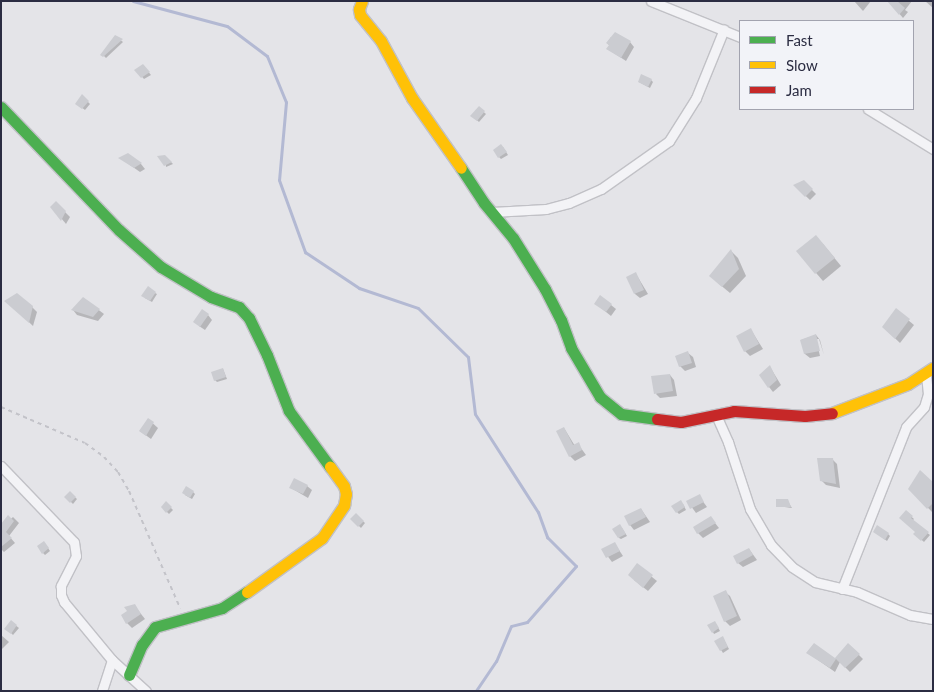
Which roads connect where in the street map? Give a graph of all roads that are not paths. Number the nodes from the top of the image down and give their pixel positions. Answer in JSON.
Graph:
{"nodes":[{"id":1,"x":362,"y":1,"type":"edge"},
{"id":2,"x":651,"y":1,"type":"edge"},
{"id":3,"x":724,"y":30,"type":"junction"},
{"id":4,"x":739,"y":37,"type":"edge"},
{"id":5,"x":1,"y":107,"type":"edge"},
{"id":6,"x":870,"y":110,"type":"edge"},
{"id":7,"x":933,"y":149,"type":"edge"},
{"id":8,"x":492,"y":212,"type":"junction"},
{"id":9,"x":929,"y":371,"type":"edge"},
{"id":10,"x":716,"y":415,"type":"junction"},
{"id":11,"x":1,"y":466,"type":"edge"},
{"id":12,"x":842,"y":589,"type":"junction"},
{"id":13,"x":933,"y":619,"type":"edge"},
{"id":14,"x":112,"y":660,"type":"junction"},
{"id":15,"x":129,"y":675,"type":"junction"},
{"id":16,"x":102,"y":691,"type":"edge"},
{"id":17,"x":146,"y":691,"type":"edge"}],
"edges":[{"from":1,"to":8,"type":"street"},
{"from":2,"to":3,"type":"street"},
{"from":3,"to":4,"type":"street"},
{"from":3,"to":8,"type":"street"},
{"from":5,"to":15,"type":"street"},
{"from":6,"to":7,"type":"street"},
{"from":8,"to":10,"type":"street"},
{"from":9,"to":10,"type":"street"},
{"from":9,"to":12,"type":"street"},
{"from":10,"to":12,"type":"street"},
{"from":11,"to":14,"type":"street"},
{"from":12,"to":13,"type":"street"},
{"from":14,"to":15,"type":"street"},
{"from":14,"to":16,"type":"street"},
{"from":15,"to":17,"type":"street"}]}
